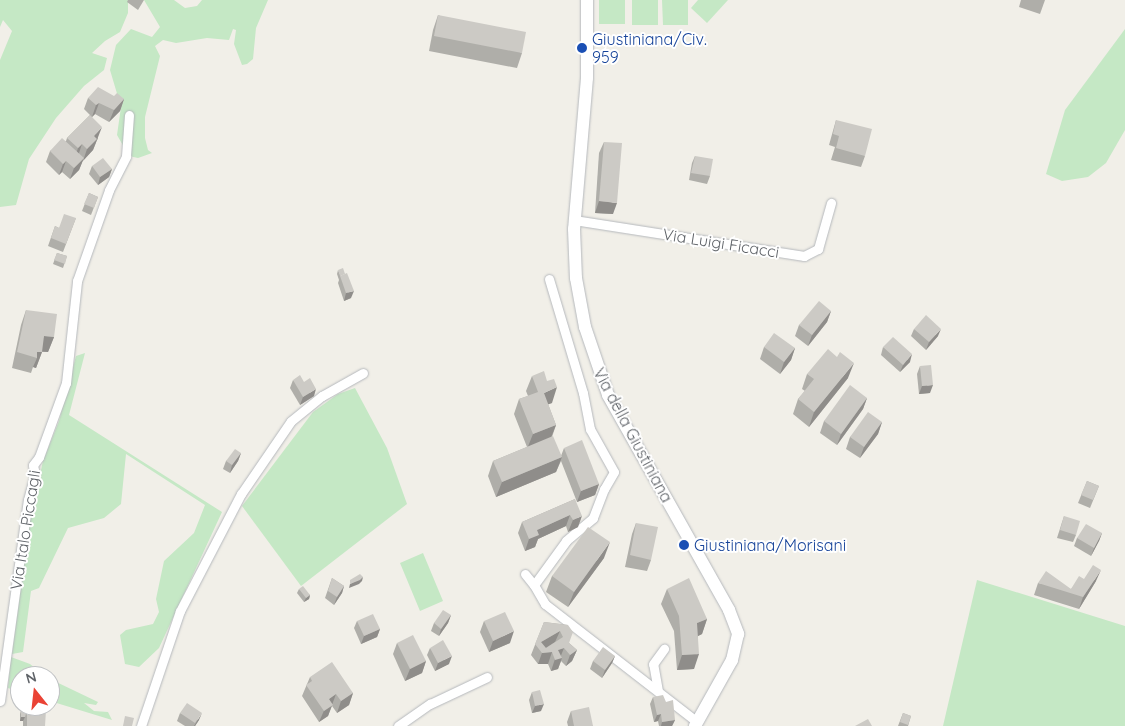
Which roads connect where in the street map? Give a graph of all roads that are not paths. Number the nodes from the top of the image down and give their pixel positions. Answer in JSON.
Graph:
{"nodes":[{"id":1,"x":587,"y":0,"type":"edge"},
{"id":2,"x":129,"y":115,"type":"dead end"},
{"id":3,"x":832,"y":204,"type":"dead end"},
{"id":4,"x":574,"y":220,"type":"junction"},
{"id":5,"x":549,"y":279,"type":"dead end"},
{"id":6,"x":364,"y":373,"type":"dead end"},
{"id":7,"x":525,"y":574,"type":"dead end"},
{"id":8,"x":534,"y":585,"type":"junction"},
{"id":9,"x":664,"y":649,"type":"dead end"},
{"id":10,"x":486,"y":677,"type":"dead end"},
{"id":11,"x":658,"y":691,"type":"junction"},
{"id":12,"x":0,"y":701,"type":"edge"},
{"id":13,"x":696,"y":724,"type":"edge"},
{"id":14,"x":141,"y":726,"type":"edge"},
{"id":15,"x":398,"y":726,"type":"edge"}],
"edges":[{"from":1,"to":4,"type":"street","name":"Via della Giustiniana"},
{"from":2,"to":12,"type":"street","name":"Via Italo Piccagli"},
{"from":3,"to":4,"type":"street","name":"Via Luigi Ficacci"},
{"from":4,"to":13,"type":"street","name":"Via della Giustiniana"},
{"from":5,"to":8,"type":"street"},
{"from":6,"to":14,"type":"street"},
{"from":7,"to":8,"type":"street"},
{"from":8,"to":11,"type":"street"},
{"from":9,"to":11,"type":"street"},
{"from":10,"to":15,"type":"street"},
{"from":11,"to":13,"type":"street"}]}
